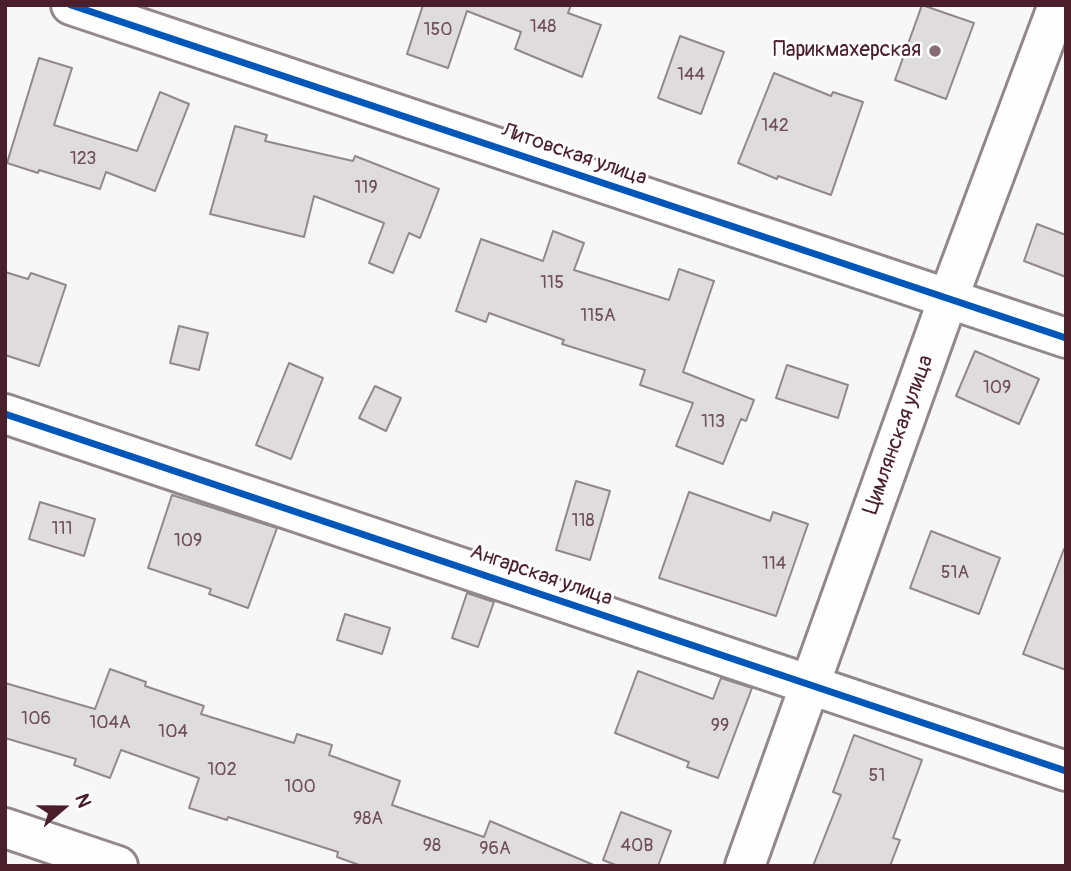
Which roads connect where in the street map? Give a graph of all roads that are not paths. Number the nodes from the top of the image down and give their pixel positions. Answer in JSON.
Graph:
{"nodes":[{"id":1,"x":71,"y":5,"type":"edge"},
{"id":2,"x":1058,"y":5,"type":"edge"},
{"id":3,"x":948,"y":299,"type":"junction"},
{"id":4,"x":1066,"y":338,"type":"edge"},
{"id":5,"x":5,"y":414,"type":"edge"},
{"id":6,"x":809,"y":685,"type":"junction"},
{"id":7,"x":1066,"y":771,"type":"edge"},
{"id":8,"x":5,"y":828,"type":"edge"},
{"id":9,"x":118,"y":866,"type":"edge"},
{"id":10,"x":745,"y":866,"type":"edge"}],
"edges":[{"from":1,"to":3,"type":"street","name":"Литовская улица"},
{"from":2,"to":3,"type":"street","name":"Цимлянская улица"},
{"from":3,"to":4,"type":"street","name":"Литовская улица"},
{"from":3,"to":6,"type":"street","name":"Цимлянская улица"},
{"from":5,"to":6,"type":"street","name":"Ангарская улица"},
{"from":6,"to":7,"type":"street","name":"Ангарская улица"},
{"from":6,"to":10,"type":"street","name":"Цимлянская улица"},
{"from":8,"to":9,"type":"street"}]}
